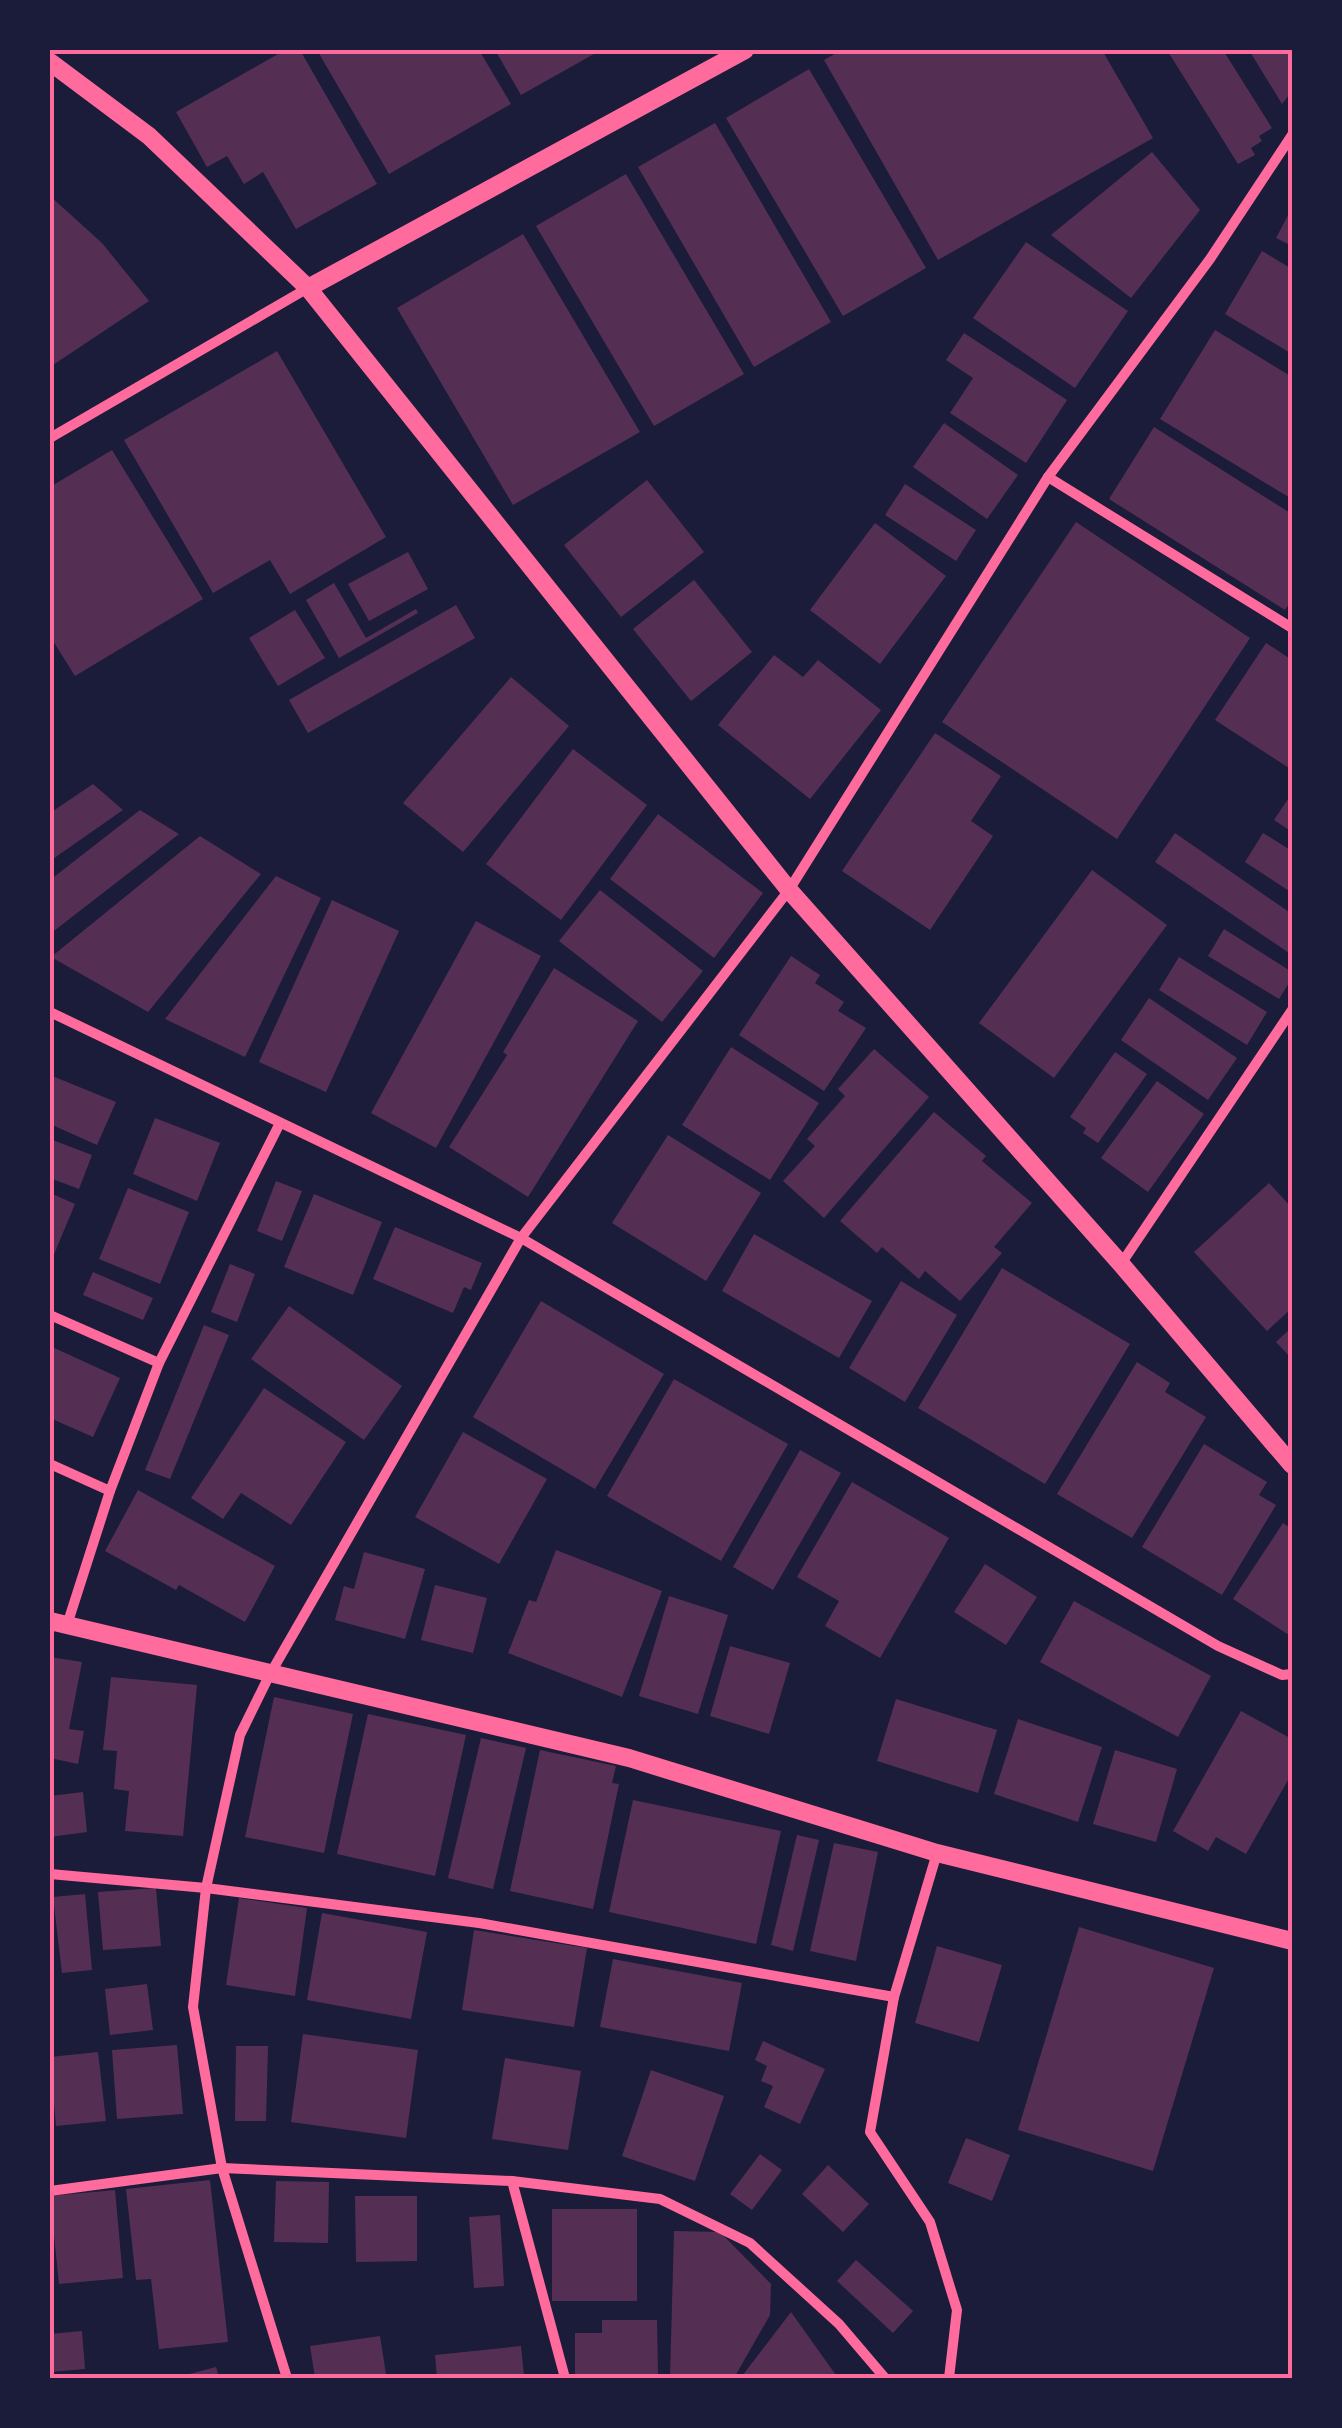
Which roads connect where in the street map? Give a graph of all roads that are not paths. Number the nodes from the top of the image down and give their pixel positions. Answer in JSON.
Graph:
{"nodes":[{"id":1,"x":745,"y":50,"type":"edge"},
{"id":2,"x":50,"y":62,"type":"edge"},
{"id":3,"x":1292,"y":134,"type":"edge"},
{"id":4,"x":308,"y":288,"type":"junction"},
{"id":5,"x":50,"y":438,"type":"edge"},
{"id":6,"x":1048,"y":476,"type":"junction"},
{"id":7,"x":1292,"y":628,"type":"edge"},
{"id":8,"x":789,"y":890,"type":"junction"},
{"id":9,"x":1292,"y":1010,"type":"edge"},
{"id":10,"x":50,"y":1012,"type":"edge"},
{"id":11,"x":280,"y":1123,"type":"junction"},
{"id":12,"x":520,"y":1238,"type":"junction"},
{"id":13,"x":1121,"y":1264,"type":"junction"},
{"id":14,"x":50,"y":1315,"type":"edge"},
{"id":15,"x":159,"y":1363,"type":"junction"},
{"id":16,"x":50,"y":1464,"type":"edge"},
{"id":17,"x":1292,"y":1466,"type":"edge"},
{"id":18,"x":110,"y":1491,"type":"junction"},
{"id":19,"x":58,"y":1623,"type":"edge"},
{"id":20,"x":1292,"y":1674,"type":"edge"},
{"id":21,"x":269,"y":1676,"type":"junction"},
{"id":22,"x":937,"y":1853,"type":"junction"},
{"id":23,"x":50,"y":1874,"type":"edge"},
{"id":24,"x":206,"y":1888,"type":"junction"},
{"id":25,"x":1292,"y":1941,"type":"edge"},
{"id":26,"x":894,"y":1998,"type":"junction"},
{"id":27,"x":222,"y":2168,"type":"junction"},
{"id":28,"x":512,"y":2181,"type":"junction"},
{"id":29,"x":50,"y":2191,"type":"edge"},
{"id":30,"x":287,"y":2378,"type":"edge"},
{"id":31,"x":565,"y":2378,"type":"edge"},
{"id":32,"x":885,"y":2378,"type":"edge"},
{"id":33,"x":948,"y":2378,"type":"edge"}],
"edges":[{"from":1,"to":4,"type":"street"},
{"from":2,"to":4,"type":"street"},
{"from":3,"to":6,"type":"street"},
{"from":4,"to":5,"type":"street"},
{"from":4,"to":8,"type":"street"},
{"from":6,"to":7,"type":"street"},
{"from":6,"to":8,"type":"street"},
{"from":8,"to":12,"type":"street"},
{"from":8,"to":13,"type":"street"},
{"from":9,"to":13,"type":"street"},
{"from":10,"to":11,"type":"street"},
{"from":11,"to":12,"type":"street"},
{"from":11,"to":15,"type":"street"},
{"from":12,"to":20,"type":"street"},
{"from":12,"to":21,"type":"street"},
{"from":13,"to":17,"type":"street"},
{"from":14,"to":15,"type":"street"},
{"from":15,"to":18,"type":"street"},
{"from":16,"to":18,"type":"street"},
{"from":18,"to":19,"type":"street"},
{"from":19,"to":21,"type":"street"},
{"from":21,"to":22,"type":"street"},
{"from":21,"to":24,"type":"street"},
{"from":22,"to":25,"type":"street"},
{"from":22,"to":26,"type":"street"},
{"from":23,"to":24,"type":"street"},
{"from":24,"to":26,"type":"street"},
{"from":24,"to":27,"type":"street"},
{"from":26,"to":33,"type":"street"},
{"from":27,"to":28,"type":"street"},
{"from":27,"to":29,"type":"street"},
{"from":27,"to":30,"type":"street"},
{"from":28,"to":31,"type":"street"},
{"from":28,"to":32,"type":"street"}]}
